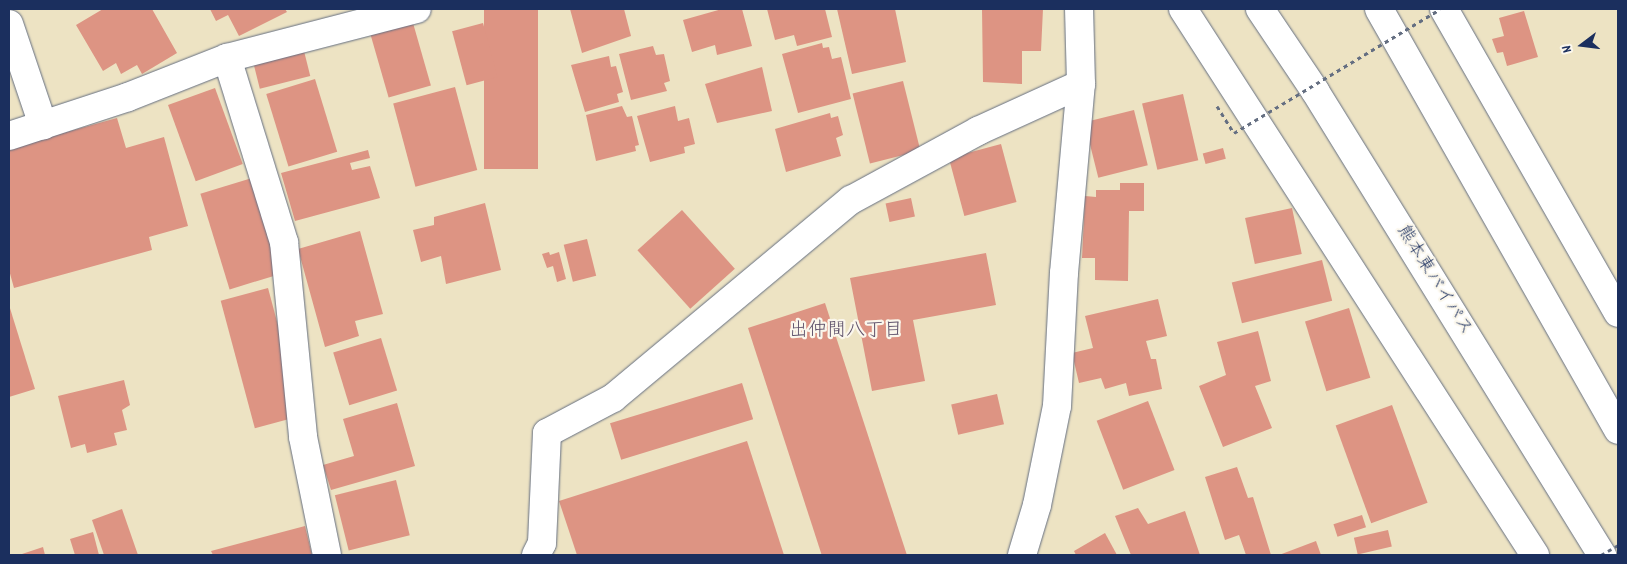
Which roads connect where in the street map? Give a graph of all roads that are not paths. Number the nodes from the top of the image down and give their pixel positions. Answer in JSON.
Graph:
{"nodes":[{"id":1,"x":417,"y":9,"type":"edge"},
{"id":2,"x":1079,"y":9,"type":"edge"},
{"id":3,"x":1184,"y":9,"type":"edge"},
{"id":4,"x":1260,"y":9,"type":"edge"},
{"id":5,"x":1379,"y":9,"type":"edge"},
{"id":6,"x":1444,"y":9,"type":"edge"},
{"id":7,"x":9,"y":24,"type":"edge"},
{"id":8,"x":227,"y":58,"type":"junction"},
{"id":9,"x":1081,"y":84,"type":"junction"},
{"id":10,"x":43,"y":125,"type":"junction"},
{"id":11,"x":9,"y":136,"type":"edge"},
{"id":12,"x":1618,"y":313,"type":"edge"},
{"id":13,"x":1618,"y":430,"type":"edge"},
{"id":14,"x":327,"y":555,"type":"edge"},
{"id":15,"x":536,"y":555,"type":"edge"},
{"id":16,"x":1022,"y":555,"type":"edge"},
{"id":17,"x":1535,"y":555,"type":"edge"},
{"id":18,"x":1602,"y":555,"type":"edge"}],
"edges":[{"from":1,"to":8,"type":"main road"},
{"from":2,"to":9,"type":"main road"},
{"from":3,"to":17,"type":"main road"},
{"from":4,"to":18,"type":"main road","name":"熊本東バイパス"},
{"from":5,"to":13,"type":"main road"},
{"from":6,"to":12,"type":"main road"},
{"from":7,"to":10,"type":"main road"},
{"from":8,"to":10,"type":"main road"},
{"from":8,"to":14,"type":"main road"},
{"from":9,"to":15,"type":"main road"},
{"from":9,"to":16,"type":"main road"},
{"from":10,"to":11,"type":"main road"}]}
